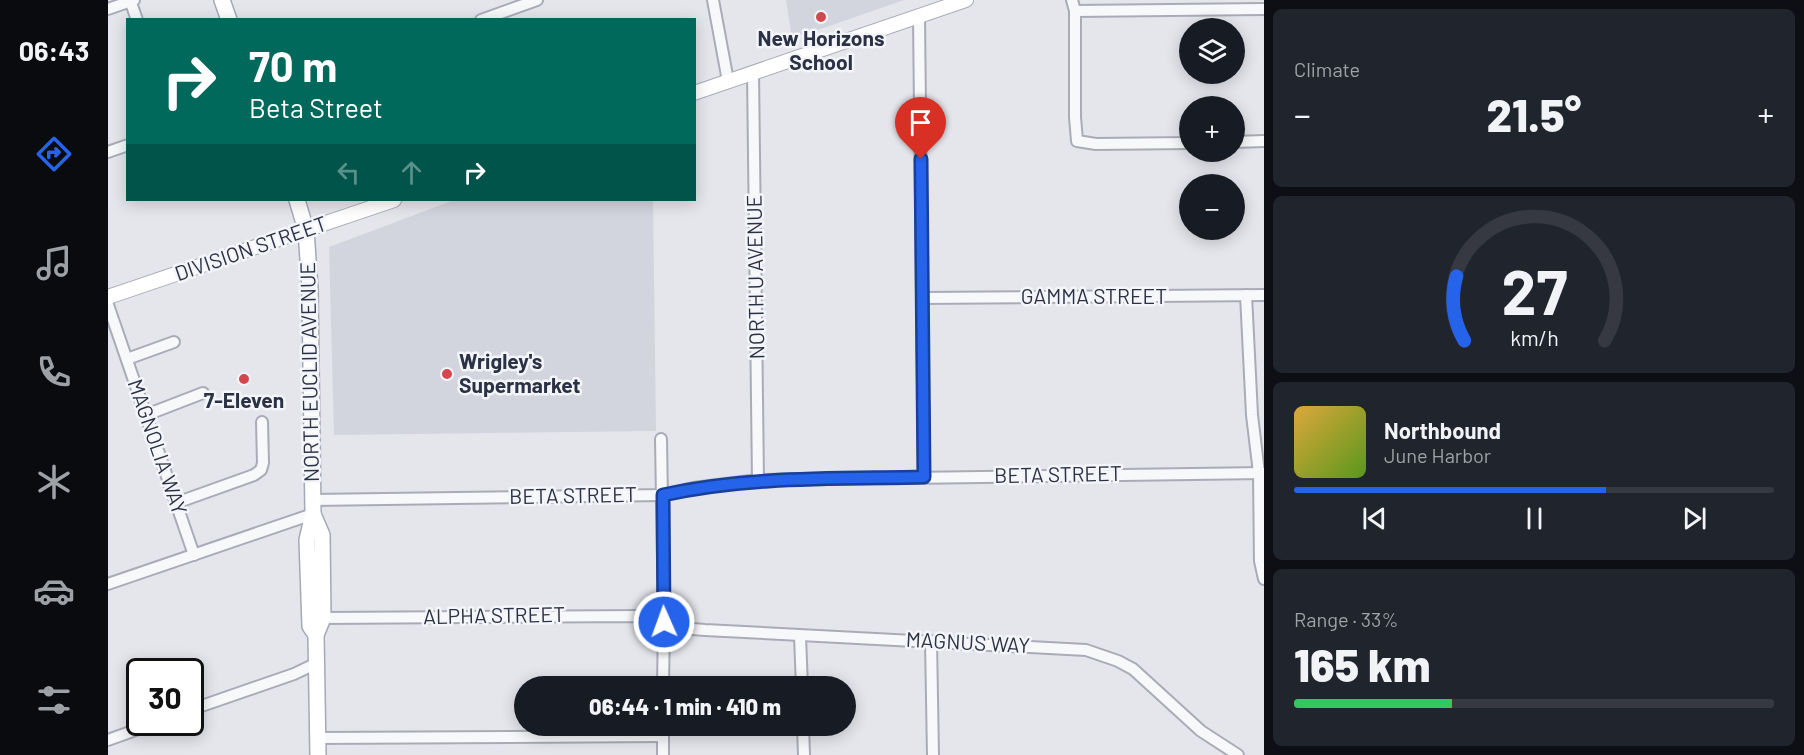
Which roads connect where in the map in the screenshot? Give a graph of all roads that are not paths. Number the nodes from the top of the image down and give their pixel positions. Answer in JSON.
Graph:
{"nodes":[{"id":1,"x":131,"y":0,"type":"edge"},
{"id":2,"x":222,"y":0,"type":"edge"},
{"id":3,"x":537,"y":0,"type":"edge"},
{"id":4,"x":713,"y":0,"type":"edge"},
{"id":5,"x":966,"y":0,"type":"edge"},
{"id":6,"x":1244,"y":4,"type":"edge"},
{"id":7,"x":1073,"y":5,"type":"edge"},
{"id":8,"x":108,"y":9,"type":"edge"},
{"id":9,"x":1264,"y":9,"type":"edge"},
{"id":10,"x":919,"y":17,"type":"junction"},
{"id":11,"x":136,"y":18,"type":"edge"},
{"id":12,"x":228,"y":18,"type":"edge"},
{"id":13,"x":487,"y":18,"type":"edge"},
{"id":14,"x":753,"y":73,"type":"junction"},
{"id":15,"x":728,"y":81,"type":"junction"},
{"id":16,"x":696,"y":92,"type":"edge"},
{"id":17,"x":1264,"y":141,"type":"edge"},
{"id":18,"x":1245,"y":142,"type":"edge"},
{"id":19,"x":1179,"y":143,"type":"edge"},
{"id":20,"x":126,"y":146,"type":"edge"},
{"id":21,"x":108,"y":152,"type":"edge"},
{"id":22,"x":297,"y":201,"type":"edge"},
{"id":23,"x":391,"y":201,"type":"edge"},
{"id":24,"x":306,"y":230,"type":"junction"},
{"id":25,"x":1246,"y":295,"type":"junction"},
{"id":26,"x":1264,"y":295,"type":"edge"},
{"id":27,"x":108,"y":297,"type":"edge"},
{"id":28,"x":923,"y":298,"type":"junction"},
{"id":29,"x":108,"y":305,"type":"edge"},
{"id":30,"x":174,"y":342,"type":"dead end"},
{"id":31,"x":127,"y":359,"type":"junction"},
{"id":32,"x":203,"y":393,"type":"dead end"},
{"id":33,"x":146,"y":415,"type":"junction"},
{"id":34,"x":262,"y":422,"type":"dead end"},
{"id":35,"x":661,"y":439,"type":"dead end"},
{"id":36,"x":1261,"y":473,"type":"edge"},
{"id":37,"x":924,"y":477,"type":"junction"},
{"id":38,"x":758,"y":480,"type":"junction"},
{"id":39,"x":663,"y":495,"type":"junction"},
{"id":40,"x":176,"y":503,"type":"junction"},
{"id":41,"x":313,"y":507,"type":"junction"},
{"id":42,"x":194,"y":555,"type":"junction"},
{"id":43,"x":1264,"y":579,"type":"edge"},
{"id":44,"x":108,"y":584,"type":"edge"},
{"id":45,"x":323,"y":618,"type":"junction"},
{"id":46,"x":664,"y":622,"type":"junction"},
{"id":47,"x":316,"y":635,"type":"junction"},
{"id":48,"x":800,"y":636,"type":"junction"},
{"id":49,"x":931,"y":641,"type":"junction"},
{"id":50,"x":315,"y":664,"type":"junction"},
{"id":51,"x":663,"y":676,"type":"edge"},
{"id":52,"x":802,"y":676,"type":"edge"},
{"id":53,"x":204,"y":705,"type":"edge"},
{"id":54,"x":126,"y":733,"type":"edge"},
{"id":55,"x":514,"y":734,"type":"edge"},
{"id":56,"x":663,"y":736,"type":"edge"},
{"id":57,"x":803,"y":736,"type":"edge"},
{"id":58,"x":317,"y":738,"type":"junction"},
{"id":59,"x":108,"y":740,"type":"edge"},
{"id":60,"x":318,"y":755,"type":"edge"},
{"id":61,"x":663,"y":755,"type":"edge"},
{"id":62,"x":804,"y":755,"type":"edge"},
{"id":63,"x":933,"y":755,"type":"edge"},
{"id":64,"x":1238,"y":755,"type":"edge"}],
"edges":[{"from":1,"to":8,"type":"street"},
{"from":1,"to":11,"type":"street"},
{"from":2,"to":12,"type":"main road"},
{"from":3,"to":13,"type":"street"},
{"from":4,"to":15,"type":"street"},
{"from":5,"to":10,"type":"main road"},
{"from":6,"to":7,"type":"street"},
{"from":6,"to":9,"type":"street"},
{"from":7,"to":19,"type":"street"},
{"from":10,"to":14,"type":"main road"},
{"from":10,"to":28,"type":"street"},
{"from":14,"to":15,"type":"main road"},
{"from":14,"to":38,"type":"street","name":"NORTH U AVENUE"},
{"from":15,"to":16,"type":"main road"},
{"from":17,"to":18,"type":"street"},
{"from":20,"to":21,"type":"street"},
{"from":22,"to":24,"type":"main road","name":"NORTH EUCLID AVENUE"},
{"from":23,"to":24,"type":"main road","name":"DIVISION STREET"},
{"from":24,"to":27,"type":"main road","name":"DIVISION STREET"},
{"from":24,"to":41,"type":"main road","name":"NORTH EUCLID AVENUE"},
{"from":25,"to":26,"type":"street","name":"GAMMA STREET"},
{"from":25,"to":28,"type":"street","name":"GAMMA STREET"},
{"from":25,"to":36,"type":"street"},
{"from":28,"to":37,"type":"street"},
{"from":29,"to":31,"type":"street","name":"MAGNOLIA WAY"},
{"from":30,"to":31,"type":"street"},
{"from":31,"to":33,"type":"street","name":"MAGNOLIA WAY"},
{"from":32,"to":33,"type":"street"},
{"from":33,"to":40,"type":"street","name":"MAGNOLIA WAY"},
{"from":34,"to":40,"type":"street"},
{"from":35,"to":39,"type":"street"},
{"from":36,"to":37,"type":"street","name":"BETA STREET"},
{"from":36,"to":43,"type":"street"},
{"from":37,"to":38,"type":"street","name":"BETA STREET"},
{"from":38,"to":39,"type":"street","name":"BETA STREET"},
{"from":39,"to":41,"type":"street","name":"BETA STREET"},
{"from":39,"to":46,"type":"street"},
{"from":40,"to":42,"type":"street","name":"MAGNOLIA WAY"},
{"from":41,"to":42,"type":"street","name":"BETA STREET"},
{"from":41,"to":45,"type":"main road","name":"NORTH EUCLID AVENUE"},
{"from":41,"to":47,"type":"main road","name":"NORTH EUCLID AVENUE"},
{"from":42,"to":44,"type":"street","name":"BETA STREET"},
{"from":45,"to":46,"type":"street","name":"ALPHA STREET"},
{"from":45,"to":47,"type":"main road","name":"NORTH EUCLID AVENUE"},
{"from":46,"to":48,"type":"street","name":"MAGNUS WAY"},
{"from":46,"to":51,"type":"street"},
{"from":47,"to":50,"type":"main road","name":"NORTH EUCLID AVENUE"},
{"from":48,"to":49,"type":"street","name":"MAGNUS WAY"},
{"from":48,"to":52,"type":"street"},
{"from":49,"to":63,"type":"street"},
{"from":49,"to":64,"type":"street","name":"MAGNUS WAY"},
{"from":50,"to":53,"type":"street"},
{"from":50,"to":58,"type":"main road","name":"NORTH EUCLID AVENUE"},
{"from":54,"to":59,"type":"street"},
{"from":55,"to":58,"type":"street"},
{"from":56,"to":61,"type":"street"},
{"from":57,"to":62,"type":"street"},
{"from":58,"to":60,"type":"main road","name":"NORTH EUCLID AVENUE"}]}
